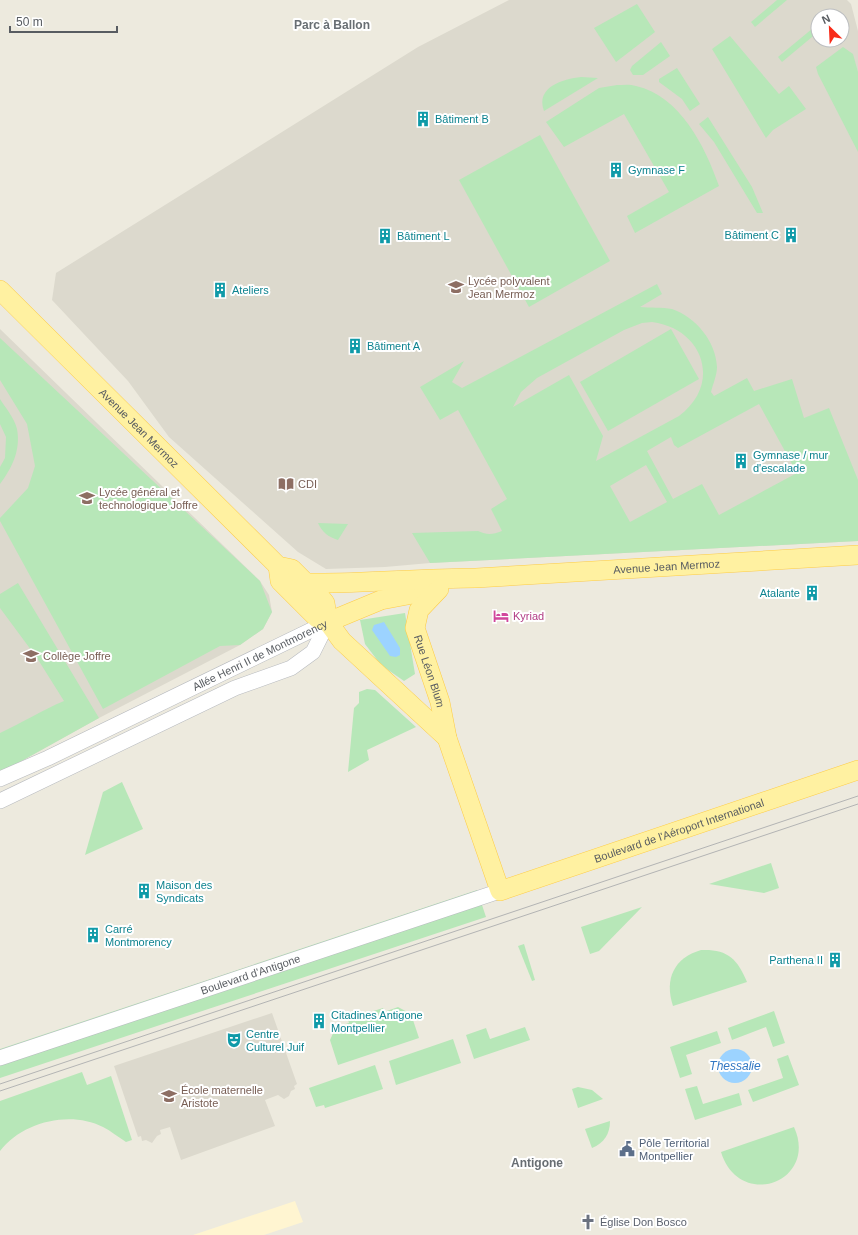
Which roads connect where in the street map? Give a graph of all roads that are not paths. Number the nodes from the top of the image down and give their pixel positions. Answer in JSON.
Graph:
{"nodes":[{"id":1,"x":0,"y":290,"type":"edge"},
{"id":2,"x":858,"y":555,"type":"edge"},
{"id":3,"x":278,"y":566,"type":"junction"},
{"id":4,"x":476,"y":578,"type":"junction"},
{"id":5,"x":306,"y":583,"type":"junction"},
{"id":6,"x":439,"y":589,"type":"junction"},
{"id":7,"x":328,"y":622,"type":"junction"},
{"id":8,"x":280,"y":646,"type":"junction"},
{"id":9,"x":291,"y":668,"type":"junction"},
{"id":10,"x":446,"y":738,"type":"junction"},
{"id":11,"x":858,"y":770,"type":"edge"},
{"id":12,"x":0,"y":779,"type":"edge"},
{"id":13,"x":0,"y":801,"type":"edge"},
{"id":14,"x":500,"y":891,"type":"junction"},
{"id":15,"x":0,"y":1058,"type":"edge"}],
"edges":[{"from":1,"to":3,"type":"main road","name":"Avenue Jean Mermoz"},
{"from":2,"to":4,"type":"main road","name":"Avenue Jean Mermoz"},
{"from":3,"to":5,"type":"main road","name":"Avenue Jean Mermoz"},
{"from":3,"to":7,"type":"main road","name":"Avenue Jean Mermoz"},
{"from":4,"to":5,"type":"main road","name":"Avenue Jean Mermoz"},
{"from":4,"to":6,"type":"main road","name":"Avenue Jean Mermoz"},
{"from":5,"to":7,"type":"main road","name":"Avenue Jean Mermoz"},
{"from":6,"to":7,"type":"main road","name":"Avenue Jean Mermoz"},
{"from":6,"to":10,"type":"main road","name":"Rue Léon Blum"},
{"from":7,"to":8,"type":"street","name":"Allée Henri II de Montmorency"},
{"from":7,"to":9,"type":"street","name":"Allée Henri II de Montmorency"},
{"from":7,"to":10,"type":"main road","name":"Rue Léon Blum"},
{"from":8,"to":9,"type":"street"},
{"from":8,"to":12,"type":"street","name":"Allée Henri II de Montmorency"},
{"from":9,"to":13,"type":"street","name":"Allée Henri II de Montmorency"},
{"from":10,"to":14,"type":"main road","name":"Rue Léon Blum"},
{"from":11,"to":14,"type":"main road","name":"Boulevard de l'Aéroport International"},
{"from":14,"to":15,"type":"street","name":"Boulevard d'Antigone"}]}
